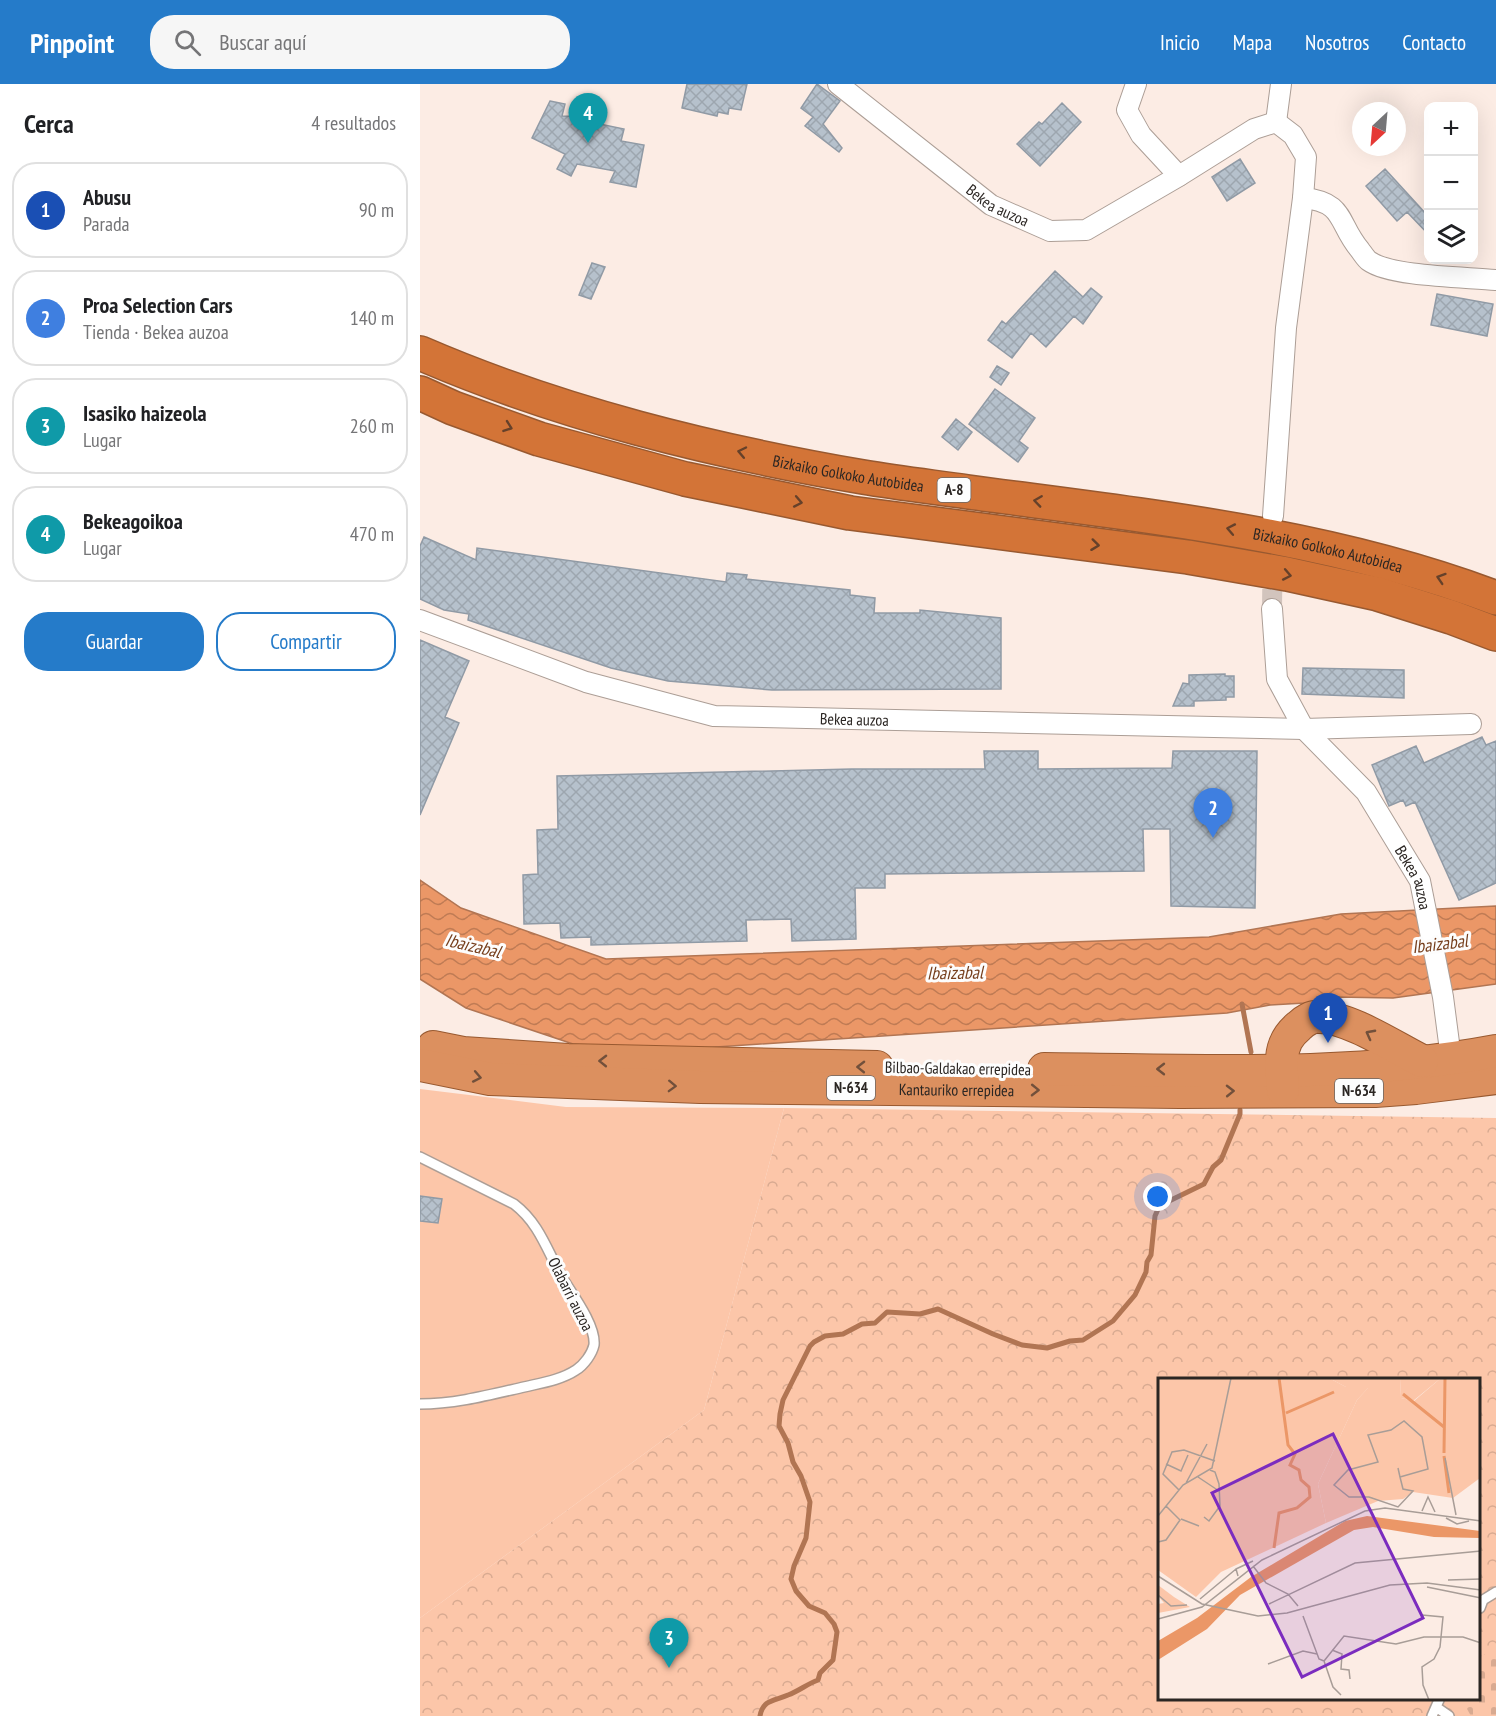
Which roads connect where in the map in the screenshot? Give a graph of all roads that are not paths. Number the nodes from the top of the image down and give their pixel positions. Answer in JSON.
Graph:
{"nodes":[{"id":1,"x":838,"y":84,"type":"edge"},
{"id":2,"x":1136,"y":84,"type":"edge"},
{"id":3,"x":1281,"y":84,"type":"edge"},
{"id":4,"x":1276,"y":122,"type":"junction"},
{"id":5,"x":1179,"y":176,"type":"junction"},
{"id":6,"x":1303,"y":198,"type":"junction"},
{"id":7,"x":1496,"y":280,"type":"edge"},
{"id":8,"x":420,"y":353,"type":"edge"},
{"id":9,"x":420,"y":395,"type":"edge"},
{"id":10,"x":1273,"y":516,"type":"tunnel mouth"},
{"id":11,"x":1496,"y":598,"type":"edge"},
{"id":12,"x":1272,"y":609,"type":"tunnel mouth"},
{"id":13,"x":420,"y":620,"type":"edge"},
{"id":14,"x":1496,"y":634,"type":"edge"},
{"id":15,"x":1471,"y":724,"type":"dead end"},
{"id":16,"x":1304,"y":729,"type":"junction"},
{"id":17,"x":420,"y":1045,"type":"edge"},
{"id":18,"x":1496,"y":1050,"type":"edge"},
{"id":19,"x":420,"y":1065,"type":"edge"},
{"id":20,"x":1436,"y":1068,"type":"junction"},
{"id":21,"x":1496,"y":1078,"type":"edge"},
{"id":22,"x":1283,"y":1080,"type":"junction"},
{"id":23,"x":1496,"y":1092,"type":"edge"},
{"id":24,"x":420,"y":1157,"type":"edge"},
{"id":25,"x":420,"y":1404,"type":"edge"},
{"id":26,"x":1496,"y":1592,"type":"edge"},
{"id":27,"x":1481,"y":1604,"type":"edge"},
{"id":28,"x":1435,"y":1707,"type":"edge"},
{"id":29,"x":1449,"y":1716,"type":"edge"}],
"edges":[{"from":1,"to":5,"type":"street","name":"Bekea auzoa"},
{"from":2,"to":5,"type":"street"},
{"from":3,"to":4,"type":"street"},
{"from":4,"to":5,"type":"street","name":"Bekea auzoa"},
{"from":4,"to":6,"type":"street"},
{"from":6,"to":7,"type":"street"},
{"from":6,"to":10,"type":"street"},
{"from":11,"to":8,"type":"highway","name":"Bizkaiko Golkoko Autobidea","number":"A-8","one_way":true},
{"from":9,"to":14,"type":"highway","name":"Bizkaiko Golkoko Autobidea","number":"A-8","one_way":true},
{"from":12,"to":16,"type":"street","name":"Bekea auzoa"},
{"from":13,"to":16,"type":"street","name":"Bekea auzoa"},
{"from":15,"to":16,"type":"street","name":"Bekea auzoa"},
{"from":16,"to":20,"type":"street","name":"Bekea auzoa"},
{"from":22,"to":17,"type":"highway","name":"Bilbao-Galdakao errepidea","number":"N-634","one_way":true},
{"from":18,"to":20,"type":"highway","number":"N-634"},
{"from":19,"to":22,"type":"highway","name":"Kantauriko errepidea","number":"N-634","one_way":true},
{"from":20,"to":21,"type":"highway","name":"Kantauriko errepidea","number":"N-634"},
{"from":20,"to":22,"type":"highway","name":"Kantauriko errepidea","number":"N-634"},
{"from":20,"to":22,"type":"highway","one_way":true},
{"from":20,"to":23,"type":"highway"},
{"from":24,"to":25,"type":"lane","name":"Olabarri auzoa"},
{"from":26,"to":27,"type":"lane"},
{"from":28,"to":29,"type":"lane"}]}
